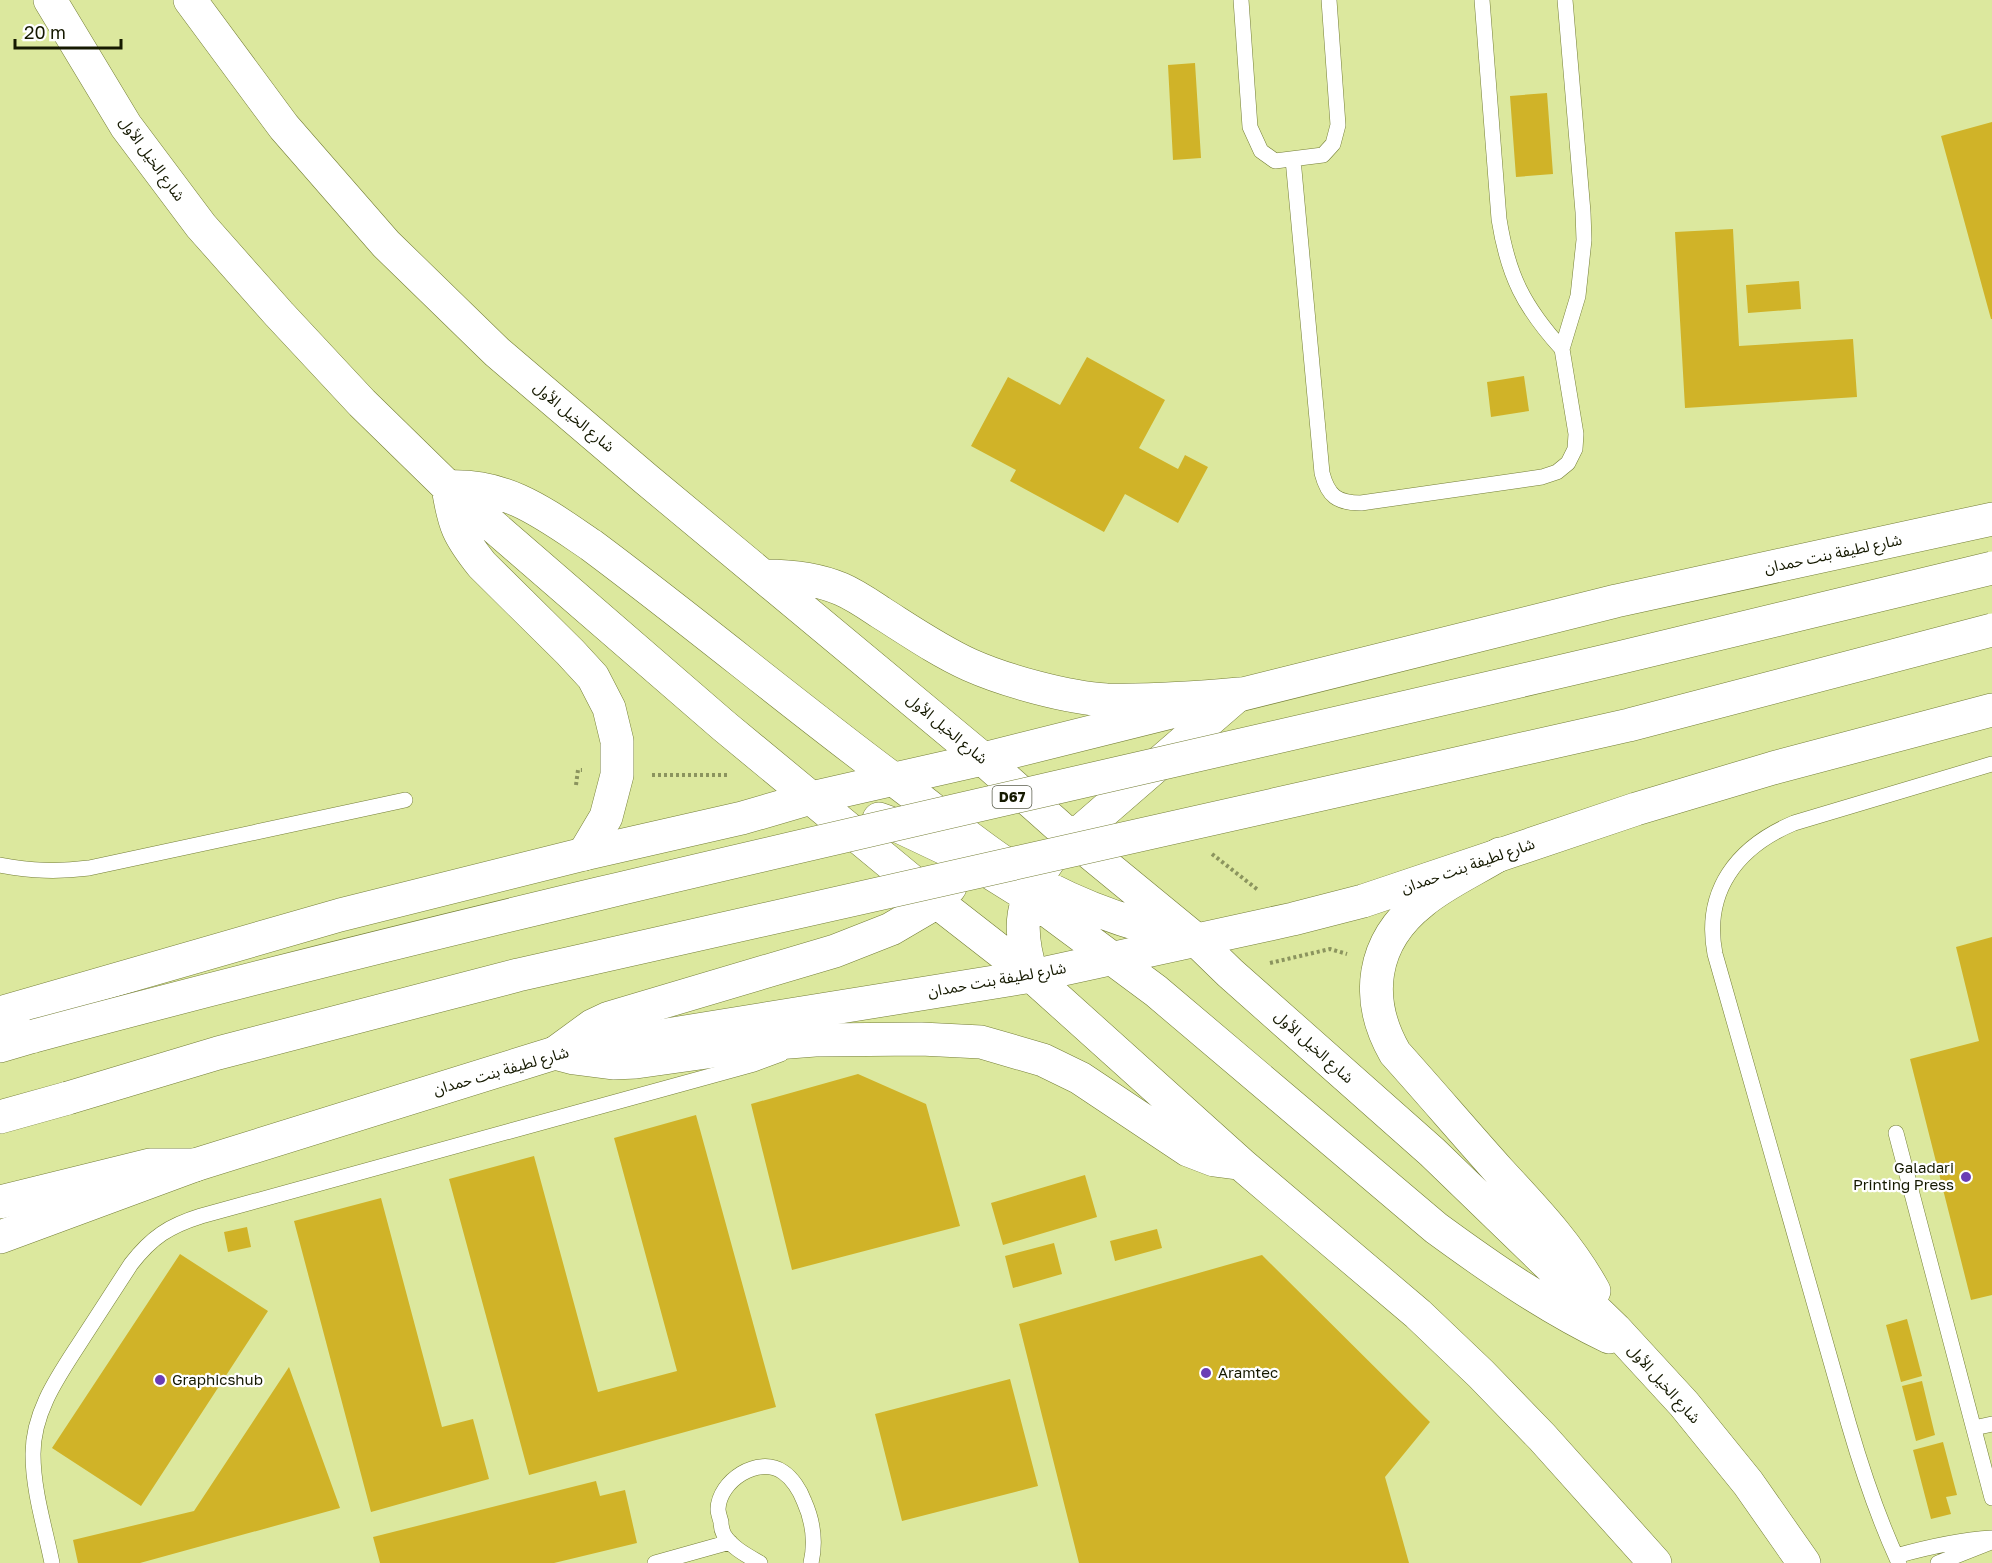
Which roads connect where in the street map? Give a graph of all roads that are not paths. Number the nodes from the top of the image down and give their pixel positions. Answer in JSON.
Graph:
{"nodes":[{"id":1,"x":50,"y":0,"type":"edge"},
{"id":2,"x":190,"y":0,"type":"edge"},
{"id":3,"x":1241,"y":0,"type":"edge"},
{"id":4,"x":1329,"y":0,"type":"edge"},
{"id":5,"x":1482,"y":0,"type":"edge"},
{"id":6,"x":1565,"y":0,"type":"edge"},
{"id":7,"x":1293,"y":159,"type":"junction"},
{"id":8,"x":1562,"y":349,"type":"junction"},
{"id":9,"x":448,"y":487,"type":"junction"},
{"id":10,"x":1992,"y":519,"type":"edge"},
{"id":11,"x":1992,"y":568,"type":"edge"},
{"id":12,"x":765,"y":576,"type":"junction"},
{"id":13,"x":1992,"y":630,"type":"edge"},
{"id":14,"x":1239,"y":694,"type":"junction"},
{"id":15,"x":1992,"y":710,"type":"edge"},
{"id":16,"x":983,"y":759,"type":"junction"},
{"id":17,"x":1992,"y":764,"type":"edge"},
{"id":18,"x":892,"y":779,"type":"junction"},
{"id":19,"x":811,"y":798,"type":"junction"},
{"id":20,"x":405,"y":800,"type":"dead end"},
{"id":21,"x":1072,"y":838,"type":"junction"},
{"id":22,"x":976,"y":853,"type":"junction"},
{"id":23,"x":584,"y":854,"type":"junction"},
{"id":24,"x":1500,"y":854,"type":"junction"},
{"id":25,"x":0,"y":865,"type":"edge"},
{"id":26,"x":1031,"y":889,"type":"junction"},
{"id":27,"x":937,"y":902,"type":"junction"},
{"id":28,"x":1196,"y":939,"type":"junction"},
{"id":29,"x":1112,"y":959,"type":"junction"},
{"id":30,"x":1032,"y":976,"type":"junction"},
{"id":31,"x":0,"y":1013,"type":"edge"},
{"id":32,"x":815,"y":1040,"type":"junction"},
{"id":33,"x":0,"y":1046,"type":"edge"},
{"id":34,"x":555,"y":1053,"type":"junction"},
{"id":35,"x":0,"y":1117,"type":"edge"},
{"id":36,"x":1896,"y":1133,"type":"dead end"},
{"id":37,"x":1241,"y":1164,"type":"junction"},
{"id":38,"x":195,"y":1165,"type":"junction"},
{"id":39,"x":0,"y":1202,"type":"edge"},
{"id":40,"x":0,"y":1237,"type":"edge"},
{"id":41,"x":1624,"y":1340,"type":"junction"},
{"id":42,"x":1992,"y":1424,"type":"edge"},
{"id":43,"x":1974,"y":1428,"type":"junction"},
{"id":44,"x":1992,"y":1498,"type":"edge"},
{"id":45,"x":1992,"y":1540,"type":"edge"},
{"id":46,"x":730,"y":1542,"type":"junction"},
{"id":47,"x":1898,"y":1560,"type":"edge"},
{"id":48,"x":52,"y":1563,"type":"edge"},
{"id":49,"x":655,"y":1563,"type":"edge"},
{"id":50,"x":760,"y":1563,"type":"edge"},
{"id":51,"x":811,"y":1563,"type":"edge"},
{"id":52,"x":1654,"y":1563,"type":"edge"},
{"id":53,"x":1804,"y":1563,"type":"edge"},
{"id":54,"x":1938,"y":1563,"type":"edge"}],
"edges":[{"from":1,"to":9,"type":"main road","name":"شارع الخيل الأول"},
{"from":2,"to":12,"type":"main road","name":"شارع الخيل الأول"},
{"from":3,"to":7,"type":"lane"},
{"from":4,"to":7,"type":"lane"},
{"from":5,"to":8,"type":"lane"},
{"from":6,"to":8,"type":"lane"},
{"from":7,"to":8,"type":"lane"},
{"from":9,"to":18,"type":"main road"},
{"from":9,"to":19,"type":"main road","name":"شارع الخيل الأول"},
{"from":9,"to":23,"type":"main road"},
{"from":10,"to":14,"type":"main road","name":"شارع لطيفة بنت حمدان"},
{"from":11,"to":33,"type":"main road","number":"D67","bridge":true},
{"from":12,"to":14,"type":"main road"},
{"from":12,"to":16,"type":"main road","name":"شارع الخيل الأول"},
{"from":13,"to":35,"type":"main road","bridge":true},
{"from":14,"to":16,"type":"main road","name":"شارع لطيفة بنت حمدان"},
{"from":14,"to":21,"type":"main road"},
{"from":15,"to":24,"type":"main road","name":"شارع لطيفة بنت حمدان"},
{"from":16,"to":18,"type":"main road","name":"شارع لطيفة بنت حمدان"},
{"from":16,"to":21,"type":"main road","name":"شارع الخيل الأول"},
{"from":16,"to":22,"type":"main road"},
{"from":17,"to":47,"type":"lane"},
{"from":18,"to":19,"type":"main road","name":"شارع لطيفة بنت حمدان"},
{"from":18,"to":22,"type":"main road"},
{"from":19,"to":22,"type":"main road"},
{"from":19,"to":23,"type":"main road","name":"شارع لطيفة بنت حمدان"},
{"from":19,"to":27,"type":"main road","name":"شارع الخيل الأول"},
{"from":20,"to":25,"type":"lane"},
{"from":21,"to":26,"type":"main road"},
{"from":21,"to":28,"type":"main road","name":"شارع الخيل الأول"},
{"from":22,"to":26,"type":"main road"},
{"from":22,"to":27,"type":"main road"},
{"from":23,"to":31,"type":"main road","name":"شارع لطيفة بنت حمدان"},
{"from":24,"to":28,"type":"main road","name":"شارع لطيفة بنت حمدان"},
{"from":24,"to":41,"type":"main road"},
{"from":26,"to":28,"type":"main road"},
{"from":26,"to":29,"type":"main road"},
{"from":26,"to":30,"type":"main road"},
{"from":27,"to":30,"type":"main road","name":"شارع الخيل الأول"},
{"from":27,"to":34,"type":"main road"},
{"from":28,"to":29,"type":"main road","name":"شارع لطيفة بنت حمدان"},
{"from":28,"to":41,"type":"main road","name":"شارع الخيل الأول"},
{"from":29,"to":30,"type":"main road","name":"شارع لطيفة بنت حمدان"},
{"from":29,"to":41,"type":"main road"},
{"from":30,"to":34,"type":"main road","name":"شارع لطيفة بنت حمدان"},
{"from":30,"to":37,"type":"main road","name":"شارع الخيل الأول"},
{"from":32,"to":34,"type":"main road"},
{"from":32,"to":37,"type":"main road"},
{"from":32,"to":48,"type":"lane"},
{"from":34,"to":38,"type":"main road","name":"شارع لطيفة بنت حمدان"},
{"from":36,"to":43,"type":"lane"},
{"from":37,"to":52,"type":"main road","name":"شارع الخيل الأول"},
{"from":38,"to":39,"type":"main road"},
{"from":38,"to":40,"type":"main road","name":"شارع لطيفة بنت حمدان"},
{"from":41,"to":53,"type":"main road","name":"شارع الخيل الأول"},
{"from":42,"to":43,"type":"lane"},
{"from":43,"to":44,"type":"lane"},
{"from":45,"to":47,"type":"lane"},
{"from":45,"to":54,"type":"lane"},
{"from":46,"to":49,"type":"lane"},
{"from":46,"to":50,"type":"lane"},
{"from":46,"to":51,"type":"lane"}]}
